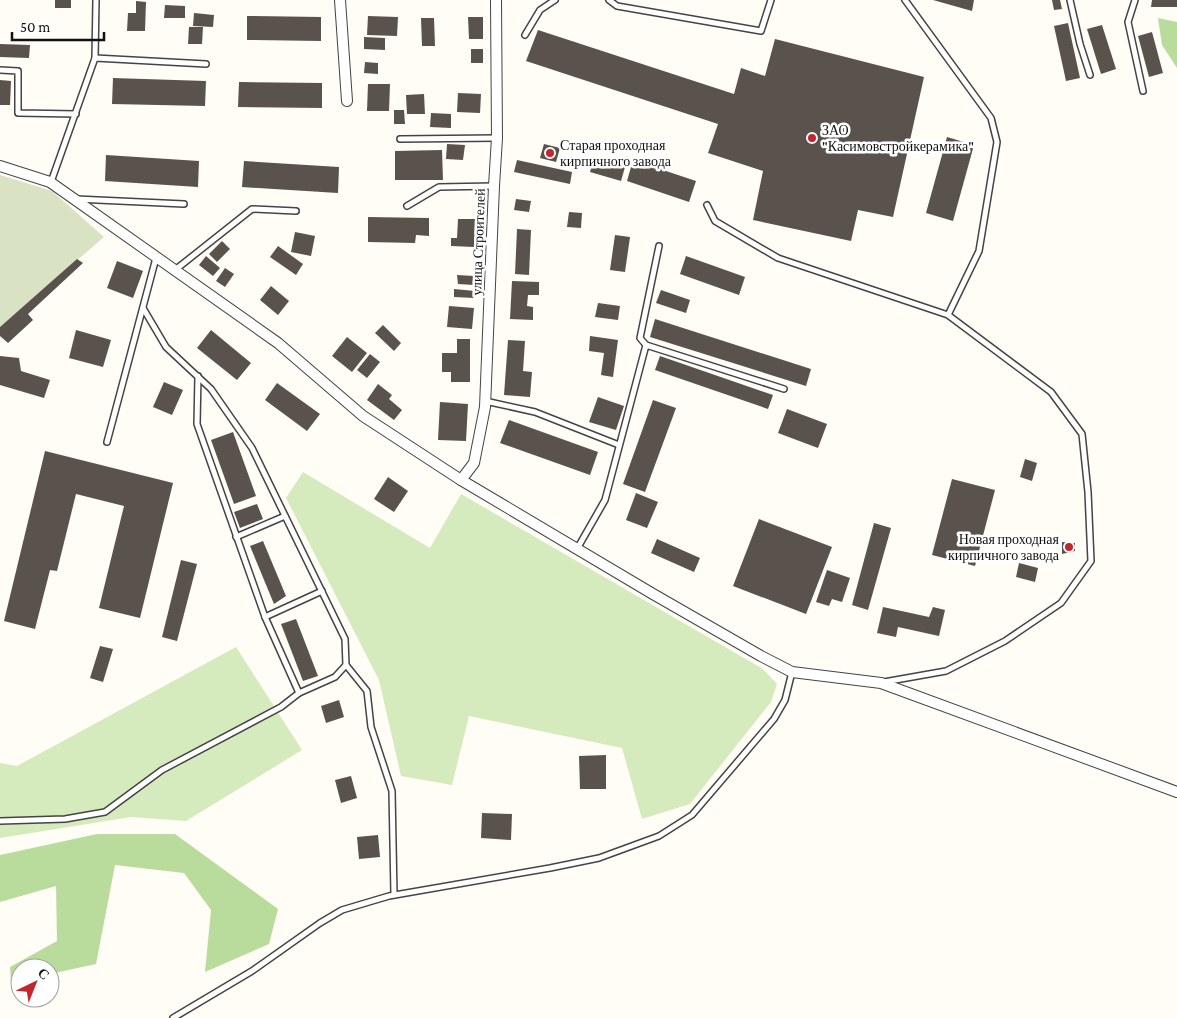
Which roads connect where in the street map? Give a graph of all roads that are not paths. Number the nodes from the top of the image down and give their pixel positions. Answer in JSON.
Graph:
{"nodes":[{"id":1,"x":97,"y":0,"type":"edge"},
{"id":2,"x":340,"y":0,"type":"edge"},
{"id":3,"x":496,"y":0,"type":"edge"},
{"id":4,"x":555,"y":0,"type":"edge"},
{"id":5,"x":609,"y":0,"type":"edge"},
{"id":6,"x":771,"y":0,"type":"edge"},
{"id":7,"x":905,"y":0,"type":"edge"},
{"id":8,"x":1070,"y":0,"type":"edge"},
{"id":9,"x":1135,"y":0,"type":"edge"},
{"id":10,"x":525,"y":35,"type":"dead end"},
{"id":11,"x":96,"y":58,"type":"junction"},
{"id":12,"x":206,"y":64,"type":"dead end"},
{"id":13,"x":0,"y":70,"type":"edge"},
{"id":14,"x":1090,"y":75,"type":"dead end"},
{"id":15,"x":1143,"y":91,"type":"dead end"},
{"id":16,"x":347,"y":101,"type":"dead end"},
{"id":17,"x":76,"y":114,"type":"junction"},
{"id":18,"x":498,"y":138,"type":"junction"},
{"id":19,"x":400,"y":139,"type":"dead end"},
{"id":20,"x":0,"y":166,"type":"edge"},
{"id":21,"x":50,"y":182,"type":"junction"},
{"id":22,"x":494,"y":186,"type":"junction"},
{"id":23,"x":73,"y":199,"type":"junction"},
{"id":24,"x":184,"y":204,"type":"dead end"},
{"id":25,"x":707,"y":205,"type":"dead end"},
{"id":26,"x":407,"y":206,"type":"dead end"},
{"id":27,"x":296,"y":211,"type":"dead end"},
{"id":28,"x":659,"y":246,"type":"dead end"},
{"id":29,"x":156,"y":258,"type":"junction"},
{"id":30,"x":174,"y":270,"type":"junction"},
{"id":31,"x":143,"y":308,"type":"junction"},
{"id":32,"x":948,"y":315,"type":"junction"},
{"id":33,"x":646,"y":345,"type":"junction"},
{"id":34,"x":198,"y":376,"type":"junction"},
{"id":35,"x":784,"y":389,"type":"dead end"},
{"id":36,"x":485,"y":401,"type":"junction"},
{"id":37,"x":107,"y":442,"type":"dead end"},
{"id":38,"x":619,"y":445,"type":"junction"},
{"id":39,"x":461,"y":480,"type":"junction"},
{"id":40,"x":285,"y":516,"type":"junction"},
{"id":41,"x":236,"y":537,"type":"junction"},
{"id":42,"x":577,"y":549,"type":"junction"},
{"id":43,"x":322,"y":592,"type":"junction"},
{"id":44,"x":265,"y":617,"type":"junction"},
{"id":45,"x":346,"y":665,"type":"junction"},
{"id":46,"x":792,"y":672,"type":"junction"},
{"id":47,"x":881,"y":683,"type":"junction"},
{"id":48,"x":299,"y":693,"type":"junction"},
{"id":49,"x":1177,"y":792,"type":"edge"},
{"id":50,"x":0,"y":821,"type":"edge"},
{"id":51,"x":394,"y":895,"type":"junction"},
{"id":52,"x":173,"y":1018,"type":"edge"}],
"edges":[{"from":1,"to":11,"type":"lane"},
{"from":2,"to":16,"type":"street"},
{"from":3,"to":18,"type":"street","name":"улица Строителей"},
{"from":4,"to":10,"type":"lane"},
{"from":5,"to":6,"type":"lane"},
{"from":7,"to":32,"type":"lane"},
{"from":8,"to":14,"type":"lane"},
{"from":9,"to":15,"type":"lane"},
{"from":11,"to":12,"type":"lane"},
{"from":11,"to":17,"type":"lane"},
{"from":13,"to":17,"type":"lane"},
{"from":17,"to":21,"type":"lane"},
{"from":18,"to":19,"type":"lane"},
{"from":18,"to":22,"type":"street","name":"улица Строителей"},
{"from":20,"to":21,"type":"street"},
{"from":21,"to":23,"type":"street"},
{"from":22,"to":26,"type":"lane"},
{"from":22,"to":36,"type":"street","name":"улица Строителей"},
{"from":23,"to":24,"type":"lane"},
{"from":23,"to":29,"type":"street"},
{"from":25,"to":32,"type":"lane"},
{"from":27,"to":30,"type":"lane"},
{"from":28,"to":33,"type":"lane"},
{"from":29,"to":30,"type":"street"},
{"from":29,"to":31,"type":"lane"},
{"from":30,"to":39,"type":"street"},
{"from":31,"to":34,"type":"lane"},
{"from":31,"to":37,"type":"lane"},
{"from":32,"to":47,"type":"lane"},
{"from":33,"to":35,"type":"lane"},
{"from":33,"to":38,"type":"lane"},
{"from":34,"to":40,"type":"lane"},
{"from":34,"to":41,"type":"lane"},
{"from":36,"to":38,"type":"lane"},
{"from":36,"to":39,"type":"street","name":"улица Строителей"},
{"from":38,"to":42,"type":"lane"},
{"from":39,"to":42,"type":"street"},
{"from":40,"to":41,"type":"lane"},
{"from":40,"to":43,"type":"lane"},
{"from":41,"to":44,"type":"lane"},
{"from":42,"to":46,"type":"street"},
{"from":43,"to":44,"type":"lane"},
{"from":43,"to":45,"type":"lane"},
{"from":44,"to":48,"type":"lane"},
{"from":45,"to":48,"type":"lane"},
{"from":45,"to":51,"type":"lane"},
{"from":46,"to":47,"type":"street"},
{"from":46,"to":51,"type":"lane"},
{"from":47,"to":49,"type":"street"},
{"from":48,"to":50,"type":"lane"},
{"from":51,"to":52,"type":"lane"}]}
